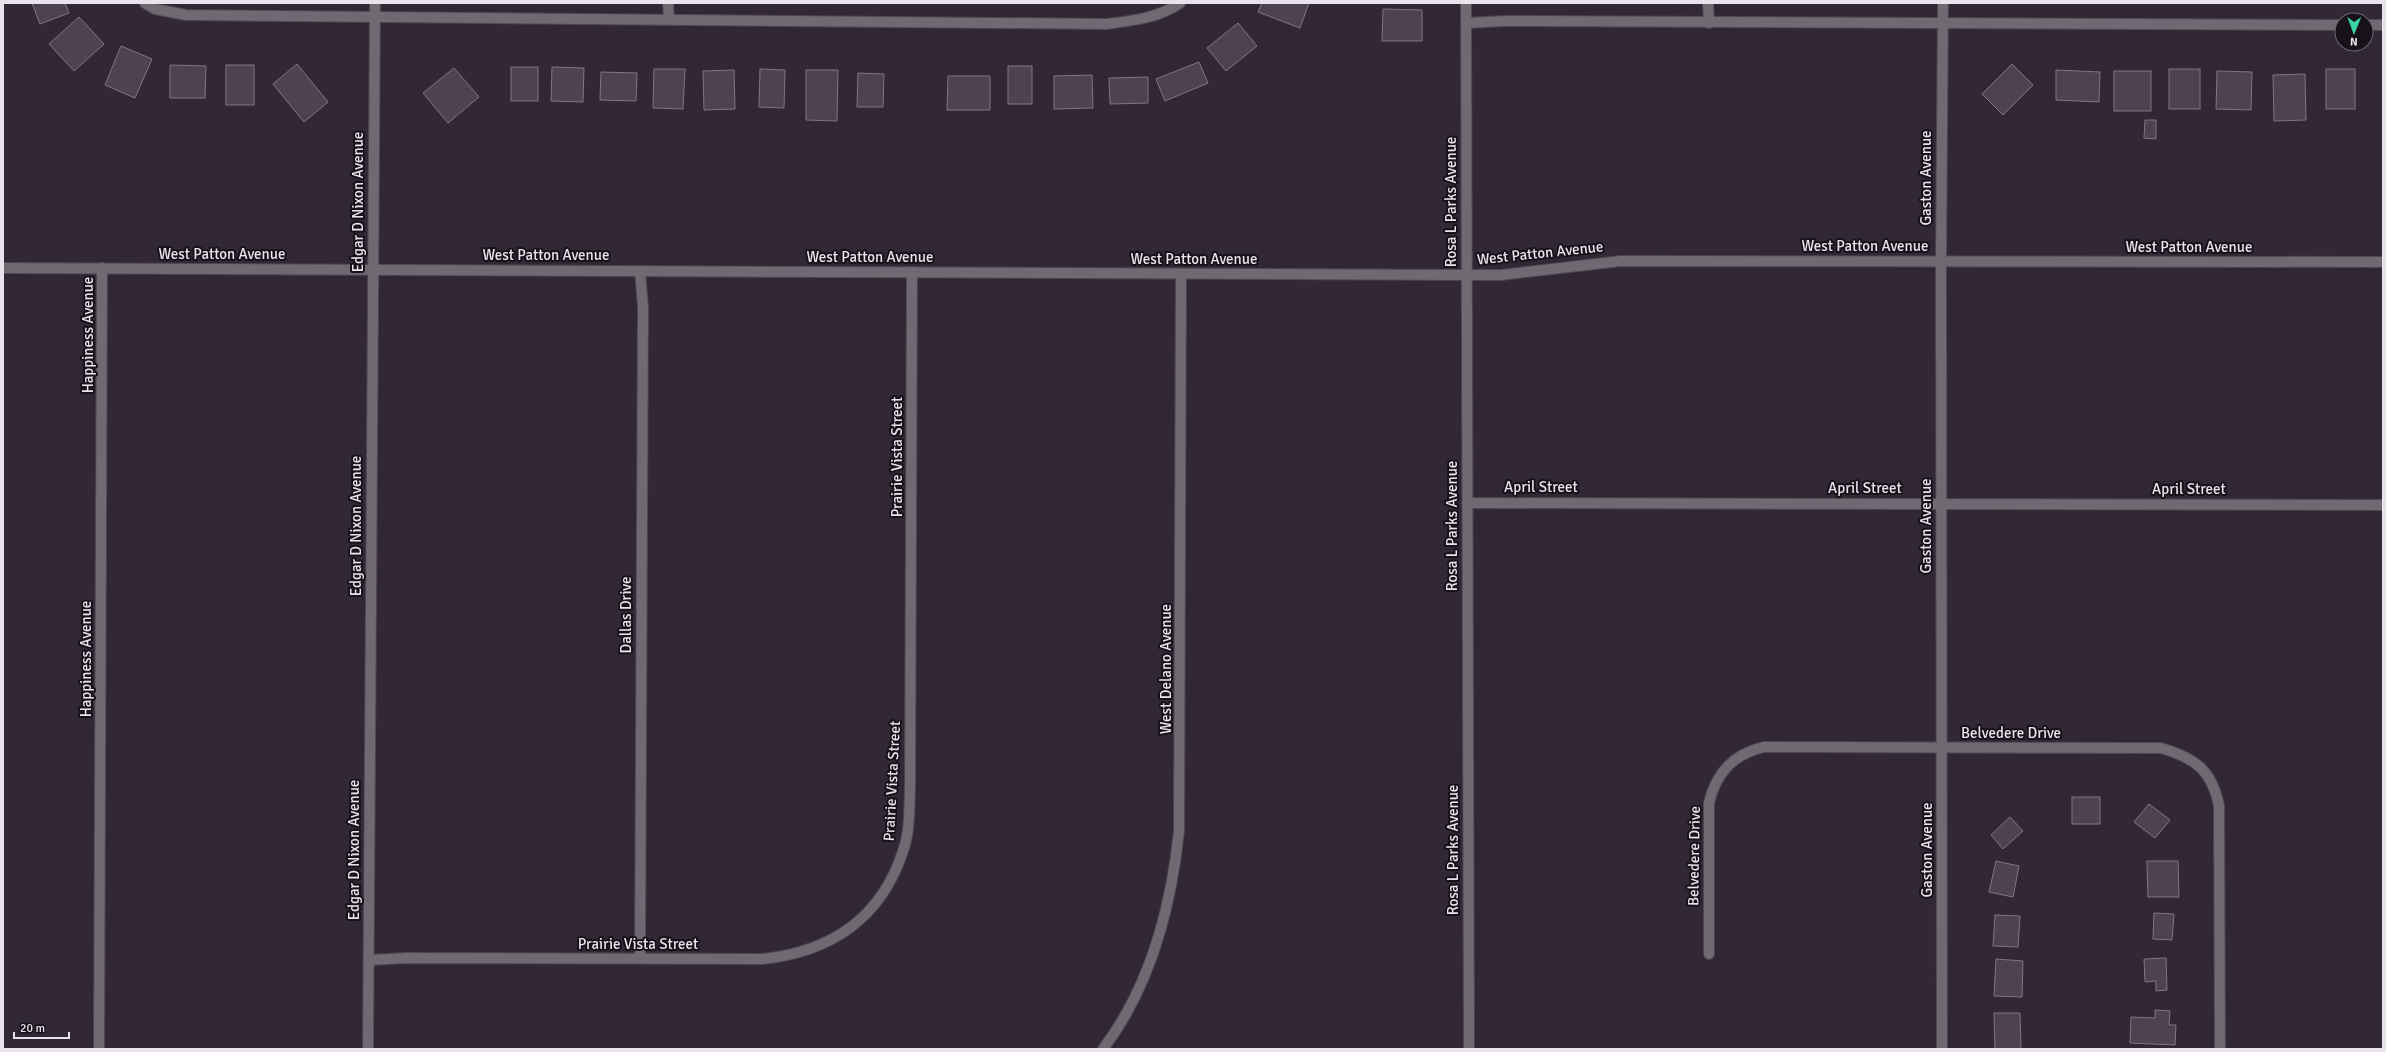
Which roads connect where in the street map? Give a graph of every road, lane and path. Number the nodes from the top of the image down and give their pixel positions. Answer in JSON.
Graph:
{"nodes":[{"id":1,"x":145,"y":3,"type":"edge"},
{"id":2,"x":374,"y":3,"type":"edge"},
{"id":3,"x":668,"y":3,"type":"edge"},
{"id":4,"x":1180,"y":3,"type":"edge"},
{"id":5,"x":1466,"y":3,"type":"edge"},
{"id":6,"x":1708,"y":3,"type":"edge"},
{"id":7,"x":1943,"y":3,"type":"edge"},
{"id":8,"x":374,"y":17,"type":"junction"},
{"id":9,"x":669,"y":18,"type":"junction"},
{"id":10,"x":1466,"y":23,"type":"junction"},
{"id":11,"x":1709,"y":23,"type":"junction"},
{"id":12,"x":1943,"y":24,"type":"junction"},
{"id":13,"x":2334,"y":25,"type":"edge"},
{"id":14,"x":1941,"y":261,"type":"junction"},
{"id":15,"x":2383,"y":262,"type":"edge"},
{"id":16,"x":3,"y":268,"type":"edge"},
{"id":17,"x":102,"y":268,"type":"junction"},
{"id":18,"x":373,"y":270,"type":"junction"},
{"id":19,"x":640,"y":271,"type":"junction"},
{"id":20,"x":912,"y":272,"type":"junction"},
{"id":21,"x":1182,"y":274,"type":"junction"},
{"id":22,"x":1466,"y":275,"type":"junction"},
{"id":23,"x":1467,"y":503,"type":"junction"},
{"id":24,"x":1941,"y":503,"type":"junction"},
{"id":25,"x":2383,"y":505,"type":"edge"},
{"id":26,"x":1941,"y":748,"type":"junction"},
{"id":27,"x":1709,"y":954,"type":"dead end"},
{"id":28,"x":640,"y":958,"type":"junction"},
{"id":29,"x":369,"y":960,"type":"junction"},
{"id":30,"x":99,"y":1049,"type":"edge"},
{"id":31,"x":368,"y":1049,"type":"edge"},
{"id":32,"x":1103,"y":1049,"type":"edge"},
{"id":33,"x":1468,"y":1049,"type":"edge"},
{"id":34,"x":1942,"y":1049,"type":"edge"},
{"id":35,"x":2220,"y":1049,"type":"edge"}],
"edges":[{"from":1,"to":8,"type":"street"},
{"from":2,"to":8,"type":"street","name":"Edgar D Nixon Avenue"},
{"from":3,"to":9,"type":"street"},
{"from":4,"to":9,"type":"street"},
{"from":5,"to":10,"type":"street","name":"Rosa L Parks Avenue"},
{"from":6,"to":11,"type":"street"},
{"from":7,"to":12,"type":"street","name":"Gaston Avenue"},
{"from":8,"to":9,"type":"street"},
{"from":8,"to":18,"type":"street","name":"Edgar D Nixon Avenue"},
{"from":10,"to":11,"type":"street"},
{"from":10,"to":22,"type":"street","name":"Rosa L Parks Avenue"},
{"from":11,"to":12,"type":"street"},
{"from":12,"to":13,"type":"street"},
{"from":12,"to":14,"type":"street","name":"Gaston Avenue"},
{"from":14,"to":15,"type":"street","name":"West Patton Avenue"},
{"from":14,"to":22,"type":"street","name":"West Patton Avenue"},
{"from":14,"to":24,"type":"street","name":"Gaston Avenue"},
{"from":16,"to":17,"type":"street","name":"West Patton Avenue"},
{"from":17,"to":18,"type":"street","name":"West Patton Avenue"},
{"from":17,"to":30,"type":"street","name":"Happiness Avenue"},
{"from":18,"to":19,"type":"street","name":"West Patton Avenue"},
{"from":18,"to":29,"type":"street","name":"Edgar D Nixon Avenue"},
{"from":19,"to":20,"type":"street","name":"West Patton Avenue"},
{"from":19,"to":28,"type":"street","name":"Dallas Drive"},
{"from":20,"to":21,"type":"street","name":"West Patton Avenue"},
{"from":20,"to":28,"type":"street","name":"Prairie Vista Street"},
{"from":21,"to":22,"type":"street","name":"West Patton Avenue"},
{"from":21,"to":32,"type":"street","name":"West Delano Avenue"},
{"from":22,"to":23,"type":"street","name":"Rosa L Parks Avenue"},
{"from":23,"to":24,"type":"street","name":"April Street"},
{"from":23,"to":33,"type":"street","name":"Rosa L Parks Avenue"},
{"from":24,"to":25,"type":"street","name":"April Street"},
{"from":24,"to":26,"type":"street","name":"Gaston Avenue"},
{"from":26,"to":27,"type":"street","name":"Belvedere Drive"},
{"from":26,"to":34,"type":"street","name":"Gaston Avenue"},
{"from":26,"to":35,"type":"street","name":"Belvedere Drive"},
{"from":28,"to":29,"type":"street","name":"Prairie Vista Street"},
{"from":29,"to":31,"type":"street","name":"Edgar D Nixon Avenue"}]}
